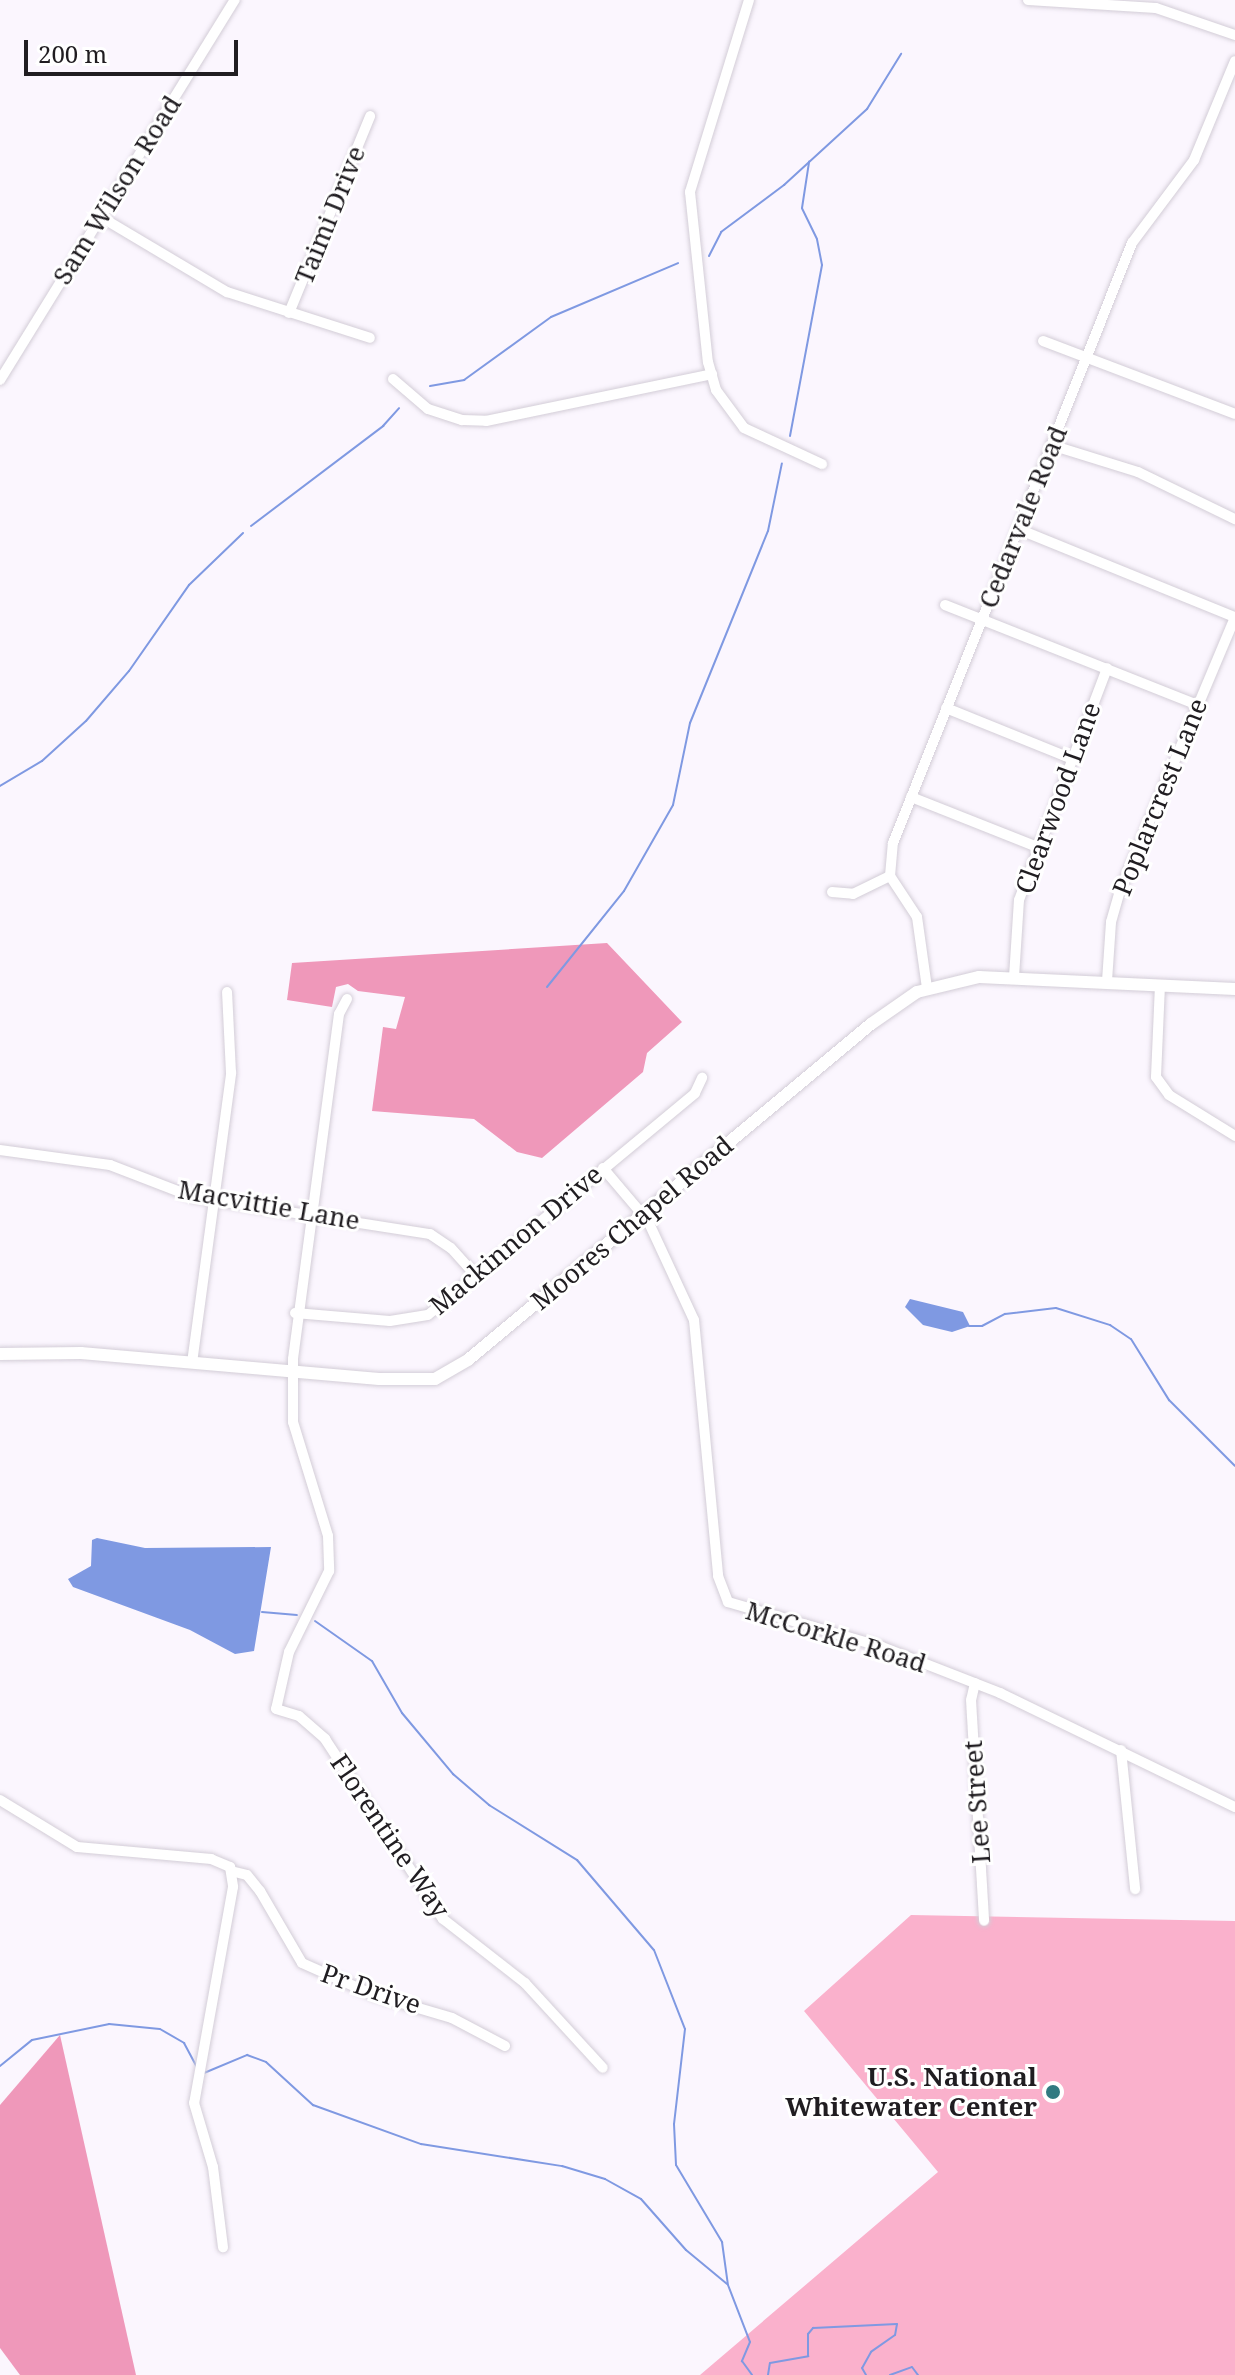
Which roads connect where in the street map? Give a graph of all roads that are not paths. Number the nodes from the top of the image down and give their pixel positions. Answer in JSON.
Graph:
{"nodes":[{"id":1,"x":235,"y":0,"type":"edge"},
{"id":2,"x":749,"y":0,"type":"edge"},
{"id":3,"x":1028,"y":0,"type":"edge"},
{"id":4,"x":1235,"y":35,"type":"edge"},
{"id":5,"x":1235,"y":61,"type":"edge"},
{"id":6,"x":370,"y":116,"type":"dead end"},
{"id":7,"x":101,"y":217,"type":"junction"},
{"id":8,"x":289,"y":313,"type":"junction"},
{"id":9,"x":370,"y":338,"type":"dead end"},
{"id":10,"x":1043,"y":341,"type":"dead end"},
{"id":11,"x":1087,"y":359,"type":"junction"},
{"id":12,"x":712,"y":374,"type":"junction"},
{"id":13,"x":393,"y":379,"type":"dead end"},
{"id":14,"x":0,"y":380,"type":"edge"},
{"id":15,"x":1235,"y":414,"type":"edge"},
{"id":16,"x":1051,"y":445,"type":"junction"},
{"id":17,"x":822,"y":464,"type":"dead end"},
{"id":18,"x":1235,"y":519,"type":"edge"},
{"id":19,"x":1018,"y":529,"type":"junction"},
{"id":20,"x":945,"y":605,"type":"dead end"},
{"id":21,"x":1235,"y":617,"type":"edge"},
{"id":22,"x":982,"y":619,"type":"junction"},
{"id":23,"x":1107,"y":668,"type":"junction"},
{"id":24,"x":1198,"y":705,"type":"junction"},
{"id":25,"x":946,"y":708,"type":"junction"},
{"id":26,"x":1070,"y":758,"type":"junction"},
{"id":27,"x":911,"y":797,"type":"junction"},
{"id":28,"x":1040,"y":848,"type":"junction"},
{"id":29,"x":890,"y":876,"type":"junction"},
{"id":30,"x":832,"y":892,"type":"dead end"},
{"id":31,"x":1014,"y":977,"type":"junction"},
{"id":32,"x":1107,"y":981,"type":"junction"},
{"id":33,"x":1160,"y":985,"type":"junction"},
{"id":34,"x":927,"y":988,"type":"junction"},
{"id":35,"x":1235,"y":989,"type":"edge"},
{"id":36,"x":227,"y":992,"type":"dead end"},
{"id":37,"x":347,"y":999,"type":"dead end"},
{"id":38,"x":702,"y":1078,"type":"dead end"},
{"id":39,"x":1235,"y":1136,"type":"edge"},
{"id":40,"x":0,"y":1150,"type":"edge"},
{"id":41,"x":603,"y":1168,"type":"junction"},
{"id":42,"x":213,"y":1200,"type":"junction"},
{"id":43,"x":643,"y":1214,"type":"junction"},
{"id":44,"x":310,"y":1215,"type":"junction"},
{"id":45,"x":476,"y":1276,"type":"junction"},
{"id":46,"x":295,"y":1313,"type":"junction"},
{"id":47,"x":0,"y":1354,"type":"edge"},
{"id":48,"x":192,"y":1363,"type":"junction"},
{"id":49,"x":293,"y":1372,"type":"junction"},
{"id":50,"x":975,"y":1683,"type":"junction"},
{"id":51,"x":1121,"y":1750,"type":"junction"},
{"id":52,"x":0,"y":1800,"type":"edge"},
{"id":53,"x":1235,"y":1807,"type":"edge"},
{"id":54,"x":231,"y":1871,"type":"junction"},
{"id":55,"x":1135,"y":1889,"type":"dead end"},
{"id":56,"x":984,"y":1921,"type":"dead end"},
{"id":57,"x":505,"y":2046,"type":"dead end"},
{"id":58,"x":603,"y":2068,"type":"dead end"},
{"id":59,"x":223,"y":2247,"type":"dead end"}],
"edges":[{"from":1,"to":7,"type":"street","name":"Sam Wilson Road"},
{"from":2,"to":12,"type":"street"},
{"from":3,"to":4,"type":"street"},
{"from":5,"to":11,"type":"street","name":"Cedarvale Road"},
{"from":6,"to":8,"type":"street","name":"Taimi Drive"},
{"from":7,"to":8,"type":"street"},
{"from":7,"to":14,"type":"street","name":"Sam Wilson Road"},
{"from":8,"to":9,"type":"street"},
{"from":10,"to":11,"type":"street"},
{"from":11,"to":15,"type":"street"},
{"from":11,"to":16,"type":"street","name":"Cedarvale Road"},
{"from":12,"to":13,"type":"street"},
{"from":12,"to":17,"type":"street"},
{"from":16,"to":18,"type":"street"},
{"from":16,"to":19,"type":"street","name":"Cedarvale Road"},
{"from":19,"to":21,"type":"street"},
{"from":19,"to":22,"type":"street","name":"Cedarvale Road"},
{"from":20,"to":22,"type":"street"},
{"from":21,"to":24,"type":"street","name":"Poplarcrest Lane"},
{"from":22,"to":23,"type":"street"},
{"from":22,"to":25,"type":"street","name":"Cedarvale Road"},
{"from":23,"to":24,"type":"street"},
{"from":23,"to":26,"type":"street","name":"Clearwood Lane"},
{"from":24,"to":32,"type":"street","name":"Poplarcrest Lane"},
{"from":25,"to":26,"type":"street"},
{"from":25,"to":27,"type":"street","name":"Cedarvale Road"},
{"from":26,"to":28,"type":"street","name":"Clearwood Lane"},
{"from":27,"to":28,"type":"street"},
{"from":27,"to":29,"type":"street","name":"Cedarvale Road"},
{"from":28,"to":31,"type":"street","name":"Clearwood Lane"},
{"from":29,"to":30,"type":"street"},
{"from":29,"to":34,"type":"street"},
{"from":31,"to":32,"type":"main road","name":"Moores Chapel Road"},
{"from":31,"to":34,"type":"main road","name":"Moores Chapel Road"},
{"from":32,"to":33,"type":"main road","name":"Moores Chapel Road"},
{"from":33,"to":35,"type":"main road","name":"Moores Chapel Road"},
{"from":33,"to":39,"type":"street"},
{"from":34,"to":43,"type":"main road","name":"Moores Chapel Road"},
{"from":36,"to":42,"type":"street"},
{"from":37,"to":44,"type":"street"},
{"from":38,"to":41,"type":"street","name":"Mackinnon Drive"},
{"from":40,"to":42,"type":"street","name":"Macvittie Lane"},
{"from":41,"to":43,"type":"street","name":"McCorkle Road"},
{"from":41,"to":45,"type":"street","name":"Mackinnon Drive"},
{"from":42,"to":44,"type":"street","name":"Macvittie Lane"},
{"from":42,"to":48,"type":"street"},
{"from":43,"to":49,"type":"main road","name":"Moores Chapel Road"},
{"from":43,"to":50,"type":"street","name":"McCorkle Road"},
{"from":44,"to":45,"type":"street","name":"Macvittie Lane"},
{"from":44,"to":46,"type":"street"},
{"from":45,"to":46,"type":"street","name":"Mackinnon Drive"},
{"from":46,"to":49,"type":"street"},
{"from":47,"to":48,"type":"main road","name":"Moores Chapel Road"},
{"from":48,"to":49,"type":"main road","name":"Moores Chapel Road"},
{"from":49,"to":58,"type":"street","name":"Florentine Way"},
{"from":50,"to":51,"type":"street","name":"McCorkle Road"},
{"from":50,"to":56,"type":"street","name":"Lee Street"},
{"from":51,"to":53,"type":"street","name":"McCorkle Road"},
{"from":51,"to":55,"type":"street"},
{"from":52,"to":54,"type":"street","name":"Pr Drive"},
{"from":54,"to":57,"type":"street","name":"Pr Drive"},
{"from":54,"to":59,"type":"street"}]}
